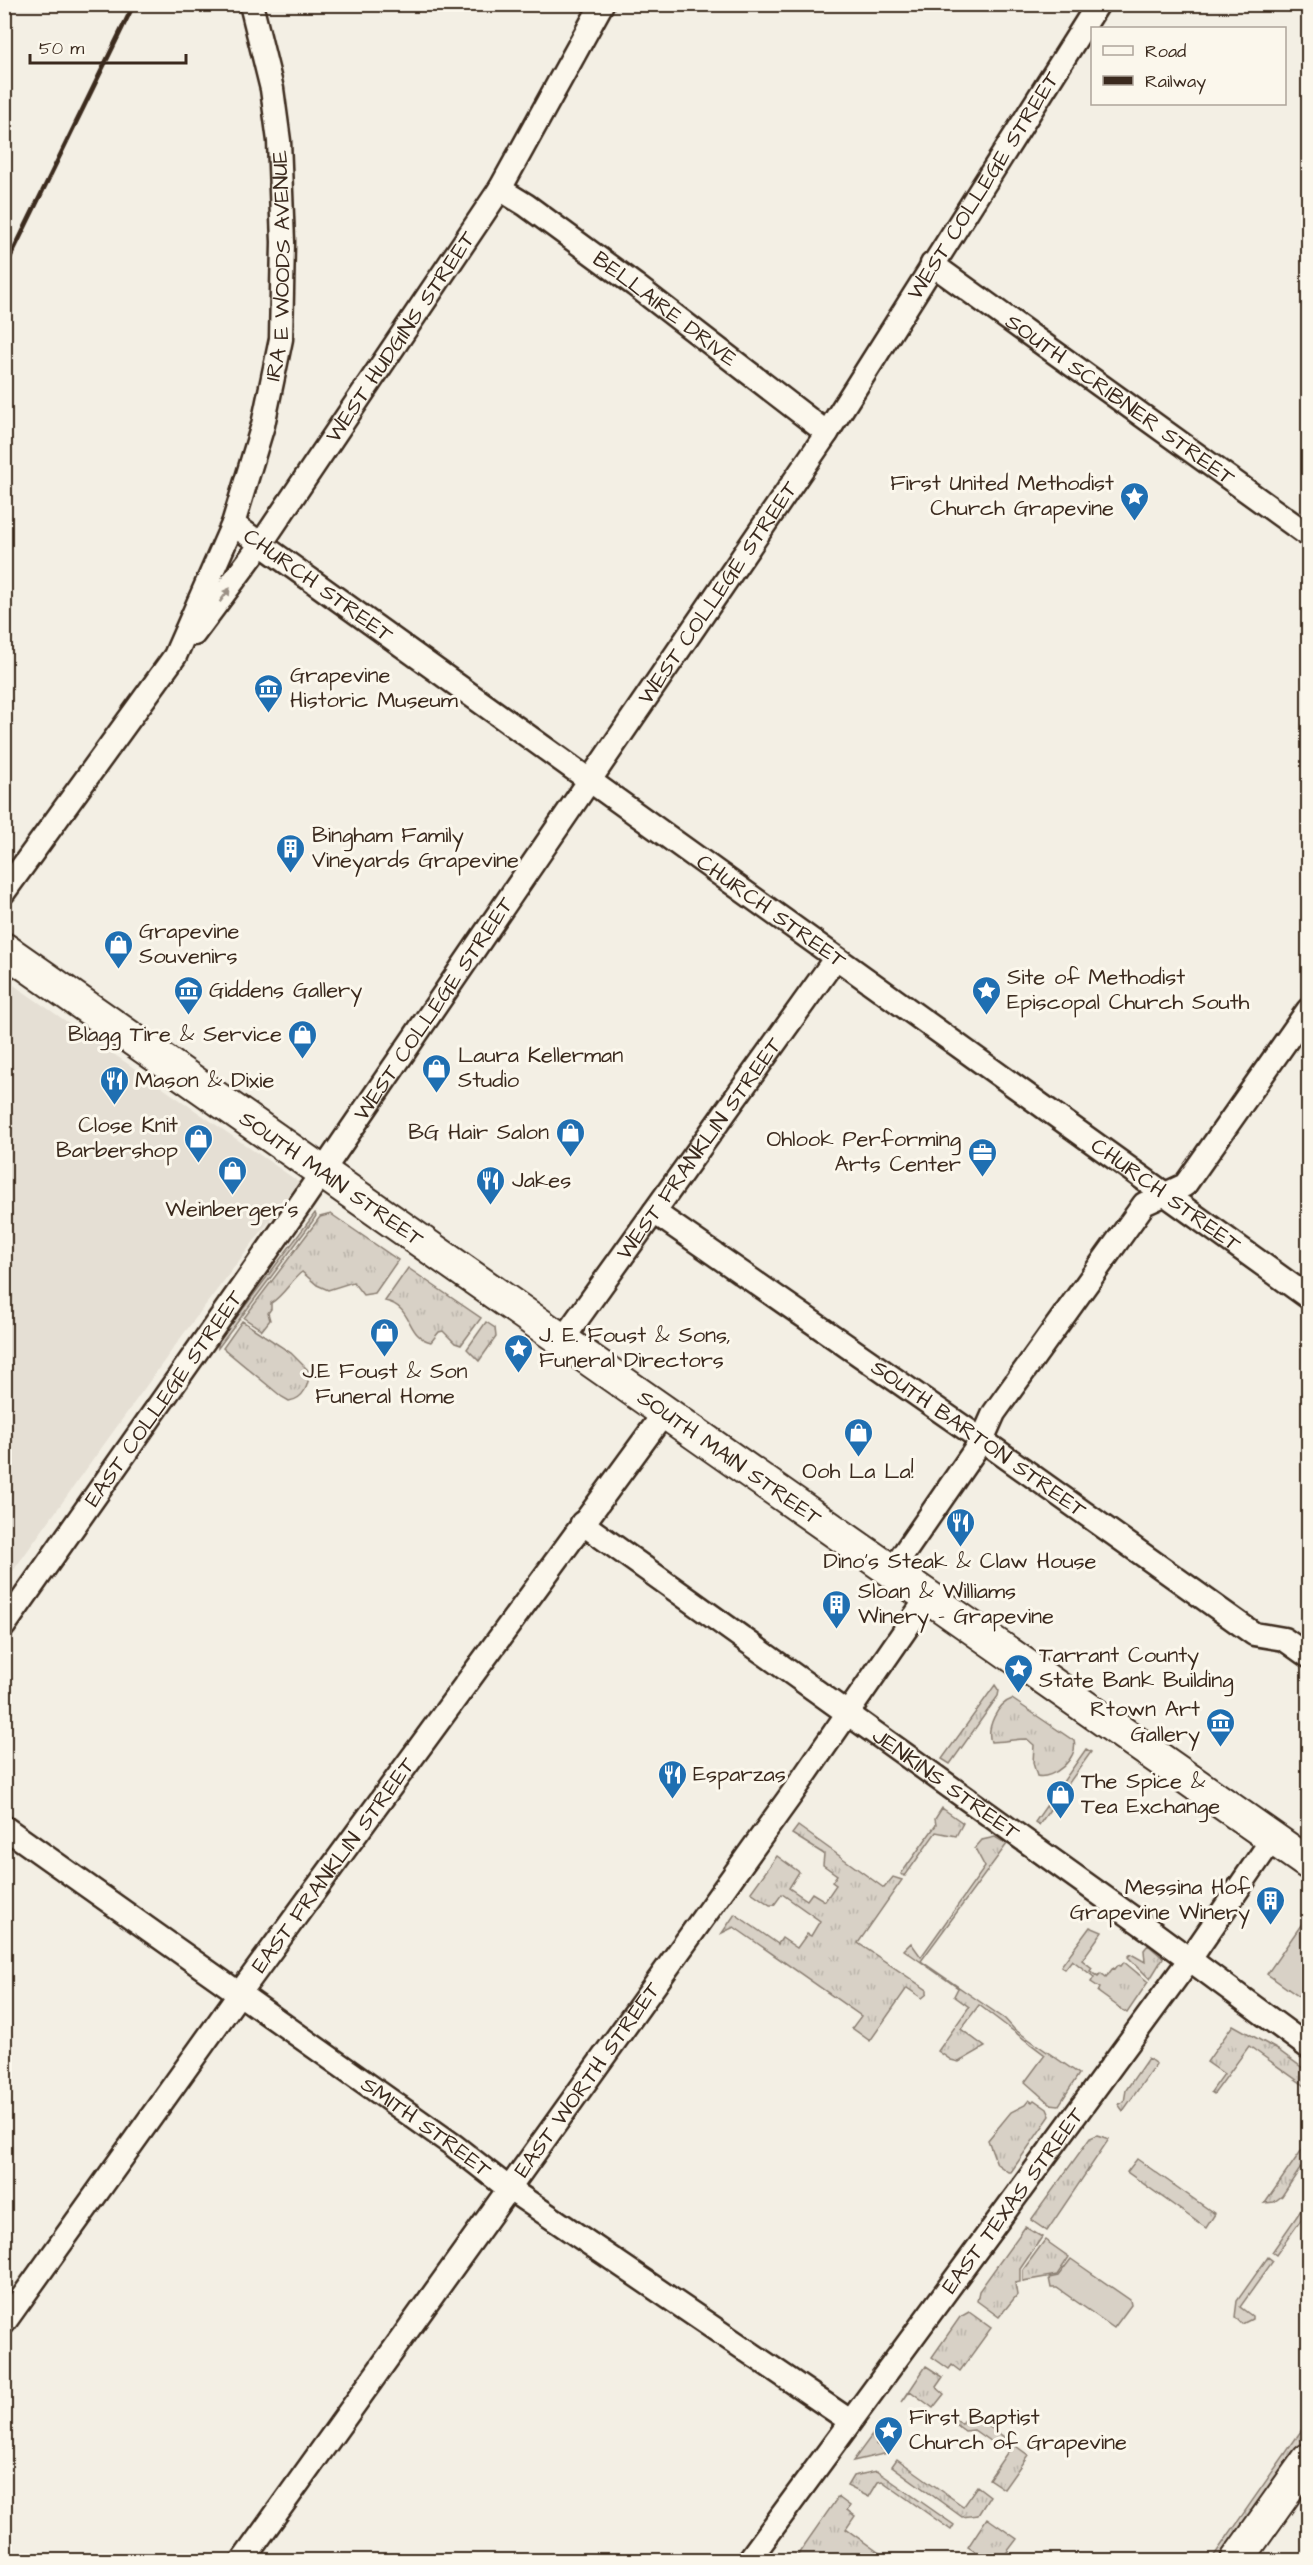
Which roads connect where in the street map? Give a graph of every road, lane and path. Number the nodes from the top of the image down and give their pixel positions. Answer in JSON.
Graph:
{"nodes":[{"id":1,"x":251,"y":4,"type":"edge"},
{"id":2,"x":602,"y":4,"type":"edge"},
{"id":3,"x":1098,"y":4,"type":"edge"},
{"id":4,"x":500,"y":189,"type":"junction"},
{"id":5,"x":932,"y":264,"type":"junction"},
{"id":6,"x":827,"y":433,"type":"junction"},
{"id":7,"x":233,"y":525,"type":"junction"},
{"id":8,"x":1308,"y":535,"type":"edge"},
{"id":9,"x":261,"y":544,"type":"junction"},
{"id":10,"x":175,"y":657,"type":"junction"},
{"id":11,"x":590,"y":782,"type":"junction"},
{"id":12,"x":4,"y":892,"type":"edge"},
{"id":13,"x":4,"y":950,"type":"edge"},
{"id":14,"x":835,"y":959,"type":"junction"},
{"id":15,"x":1308,"y":1010,"type":"edge"},
{"id":16,"x":322,"y":1173,"type":"junction"},
{"id":17,"x":1164,"y":1193,"type":"junction"},
{"id":18,"x":654,"y":1212,"type":"junction"},
{"id":19,"x":1308,"y":1297,"type":"edge"},
{"id":20,"x":563,"y":1339,"type":"junction"},
{"id":21,"x":665,"y":1412,"type":"junction"},
{"id":22,"x":982,"y":1440,"type":"junction"},
{"id":23,"x":582,"y":1523,"type":"junction"},
{"id":24,"x":891,"y":1572,"type":"junction"},
{"id":25,"x":928,"y":1597,"type":"junction"},
{"id":26,"x":4,"y":1626,"type":"edge"},
{"id":27,"x":1308,"y":1656,"type":"edge"},
{"id":28,"x":847,"y":1713,"type":"junction"},
{"id":29,"x":4,"y":1827,"type":"edge"},
{"id":30,"x":1273,"y":1838,"type":"junction"},
{"id":31,"x":1308,"y":1863,"type":"edge"},
{"id":32,"x":1190,"y":1959,"type":"junction"},
{"id":33,"x":239,"y":1994,"type":"junction"},
{"id":34,"x":1308,"y":2047,"type":"edge"},
{"id":35,"x":508,"y":2188,"type":"junction"},
{"id":36,"x":4,"y":2322,"type":"edge"},
{"id":37,"x":849,"y":2421,"type":"junction"},
{"id":38,"x":1308,"y":2460,"type":"edge"},
{"id":39,"x":243,"y":2560,"type":"edge"},
{"id":40,"x":749,"y":2560,"type":"edge"},
{"id":41,"x":1237,"y":2560,"type":"edge"}],
"edges":[{"from":1,"to":7,"type":"street","name":"IRA E WOODS AVENUE"},
{"from":2,"to":4,"type":"street","name":"WEST HUDGINS STREET"},
{"from":3,"to":5,"type":"street","name":"WEST COLLEGE STREET"},
{"from":4,"to":6,"type":"street","name":"BELLAIRE DRIVE"},
{"from":4,"to":9,"type":"street","name":"WEST HUDGINS STREET"},
{"from":5,"to":6,"type":"street","name":"WEST COLLEGE STREET"},
{"from":5,"to":8,"type":"street","name":"SOUTH SCRIBNER STREET"},
{"from":6,"to":11,"type":"street","name":"WEST COLLEGE STREET"},
{"from":7,"to":9,"type":"street","name":"CHURCH STREET"},
{"from":7,"to":10,"type":"street","name":"WEST HUDGINS STREET"},
{"from":10,"to":9,"type":"street","name":"WEST HUDGINS STREET","one_way":true},
{"from":9,"to":11,"type":"street","name":"CHURCH STREET"},
{"from":10,"to":12,"type":"street","name":"WEST HUDGINS STREET"},
{"from":11,"to":14,"type":"street","name":"CHURCH STREET"},
{"from":11,"to":16,"type":"street","name":"WEST COLLEGE STREET"},
{"from":13,"to":16,"type":"main road","name":"SOUTH MAIN STREET"},
{"from":14,"to":17,"type":"street","name":"CHURCH STREET"},
{"from":14,"to":18,"type":"street","name":"WEST FRANKLIN STREET"},
{"from":15,"to":17,"type":"street"},
{"from":16,"to":20,"type":"main road","name":"SOUTH MAIN STREET"},
{"from":16,"to":26,"type":"street","name":"EAST COLLEGE STREET"},
{"from":17,"to":19,"type":"street","name":"CHURCH STREET"},
{"from":17,"to":22,"type":"street"},
{"from":18,"to":20,"type":"street","name":"WEST FRANKLIN STREET"},
{"from":18,"to":22,"type":"street","name":"SOUTH BARTON STREET"},
{"from":20,"to":21,"type":"main road","name":"SOUTH MAIN STREET"},
{"from":21,"to":23,"type":"street","name":"EAST FRANKLIN STREET"},
{"from":21,"to":24,"type":"main road","name":"SOUTH MAIN STREET"},
{"from":22,"to":24,"type":"street"},
{"from":22,"to":27,"type":"street","name":"SOUTH BARTON STREET"},
{"from":23,"to":28,"type":"street","name":"JENKINS STREET"},
{"from":23,"to":33,"type":"street","name":"EAST FRANKLIN STREET"},
{"from":24,"to":25,"type":"main road","name":"SOUTH MAIN STREET"},
{"from":25,"to":28,"type":"street","name":"EAST WORTH STREET"},
{"from":25,"to":30,"type":"main road","name":"SOUTH MAIN STREET"},
{"from":28,"to":32,"type":"street","name":"JENKINS STREET"},
{"from":28,"to":35,"type":"street","name":"EAST WORTH STREET"},
{"from":29,"to":33,"type":"street","name":"SMITH STREET"},
{"from":30,"to":31,"type":"main road","name":"SOUTH MAIN STREET"},
{"from":30,"to":32,"type":"street","name":"EAST TEXAS STREET"},
{"from":32,"to":34,"type":"street","name":"JENKINS STREET"},
{"from":32,"to":37,"type":"street","name":"EAST TEXAS STREET"},
{"from":33,"to":35,"type":"street","name":"SMITH STREET"},
{"from":33,"to":36,"type":"street","name":"EAST FRANKLIN STREET"},
{"from":35,"to":37,"type":"street","name":"SMITH STREET"},
{"from":35,"to":39,"type":"street","name":"EAST WORTH STREET"},
{"from":37,"to":40,"type":"street","name":"EAST TEXAS STREET"},
{"from":38,"to":41,"type":"main road"}]}
